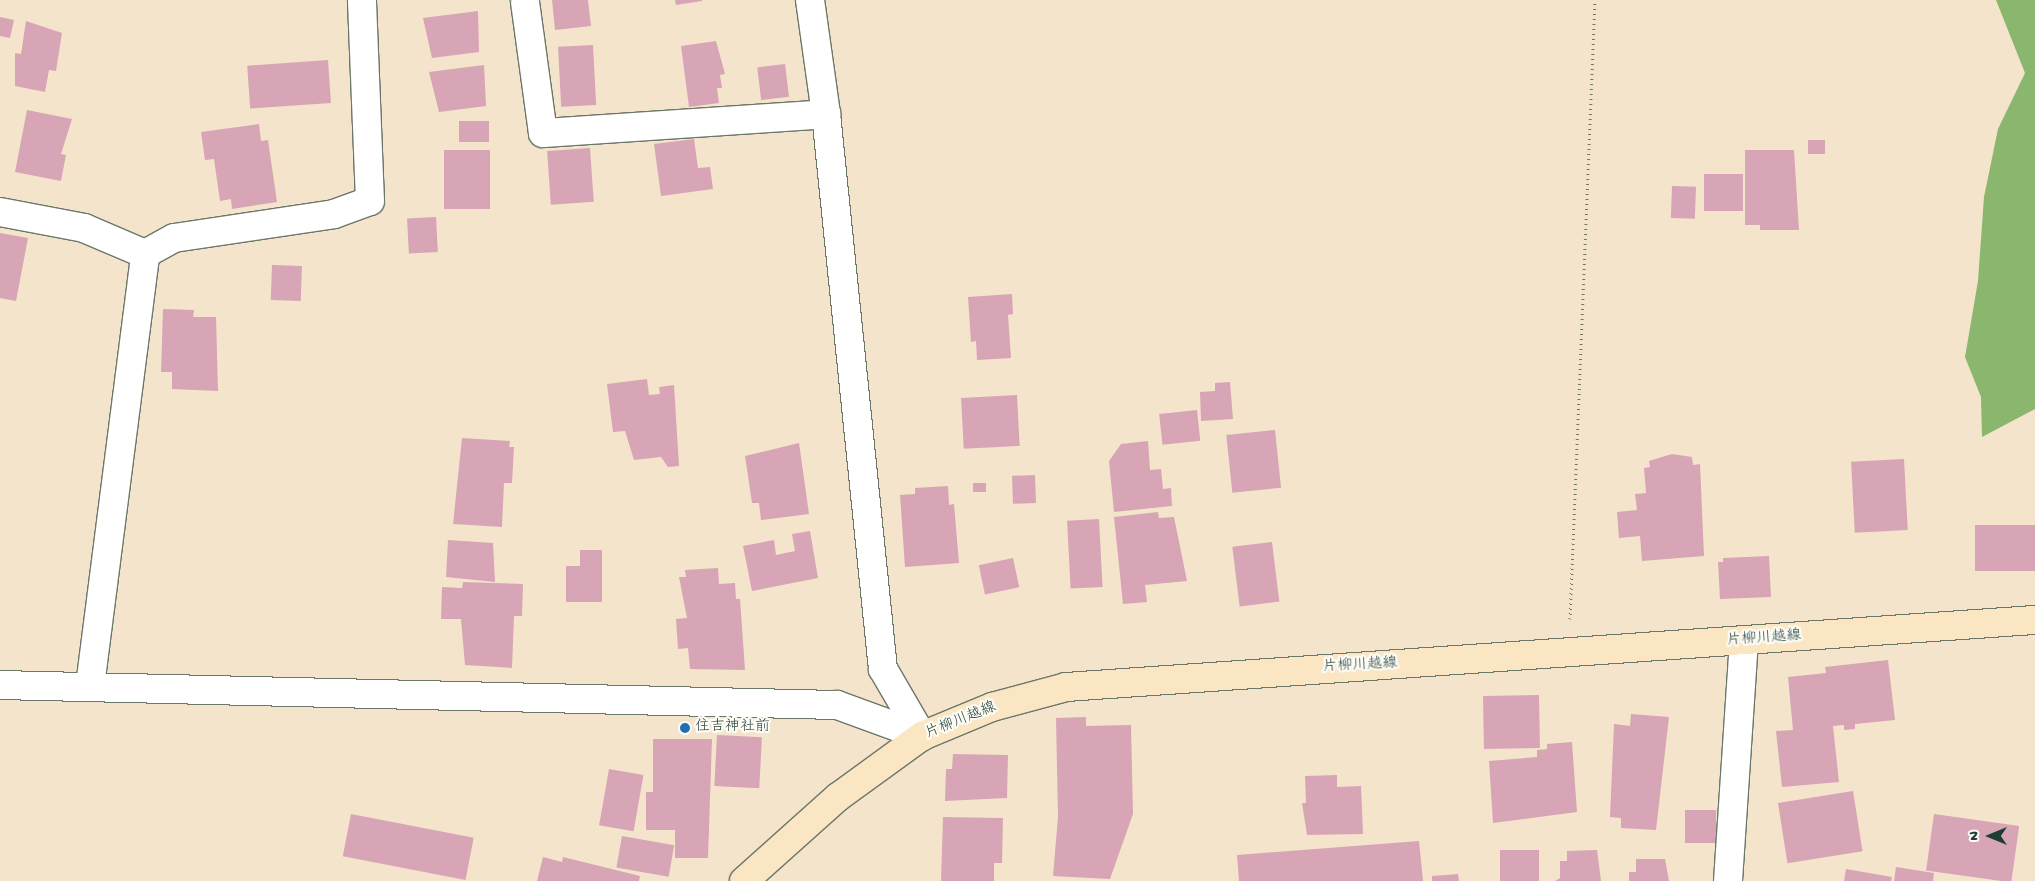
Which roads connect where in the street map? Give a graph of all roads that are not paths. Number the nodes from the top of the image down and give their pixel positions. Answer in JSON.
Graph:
{"nodes":[{"id":1,"x":362,"y":0,"type":"edge"},
{"id":2,"x":810,"y":0,"type":"edge"},
{"id":3,"x":525,"y":2,"type":"dead end"},
{"id":4,"x":826,"y":114,"type":"junction"},
{"id":5,"x":0,"y":212,"type":"edge"},
{"id":6,"x":145,"y":254,"type":"junction"},
{"id":7,"x":2035,"y":620,"type":"edge"},
{"id":8,"x":1744,"y":641,"type":"junction"},
{"id":9,"x":0,"y":684,"type":"edge"},
{"id":10,"x":90,"y":686,"type":"junction"},
{"id":11,"x":922,"y":736,"type":"junction"},
{"id":12,"x":744,"y":881,"type":"edge"},
{"id":13,"x":1728,"y":881,"type":"edge"}],
"edges":[{"from":1,"to":6,"type":"street"},
{"from":2,"to":4,"type":"street"},
{"from":3,"to":4,"type":"street"},
{"from":4,"to":11,"type":"street"},
{"from":5,"to":6,"type":"street"},
{"from":6,"to":10,"type":"street"},
{"from":7,"to":8,"type":"main road","name":"片柳川越線"},
{"from":8,"to":11,"type":"main road","name":"片柳川越線"},
{"from":8,"to":13,"type":"street"},
{"from":9,"to":10,"type":"street"},
{"from":10,"to":11,"type":"street"},
{"from":11,"to":12,"type":"main road","name":"片柳川越線"}]}
